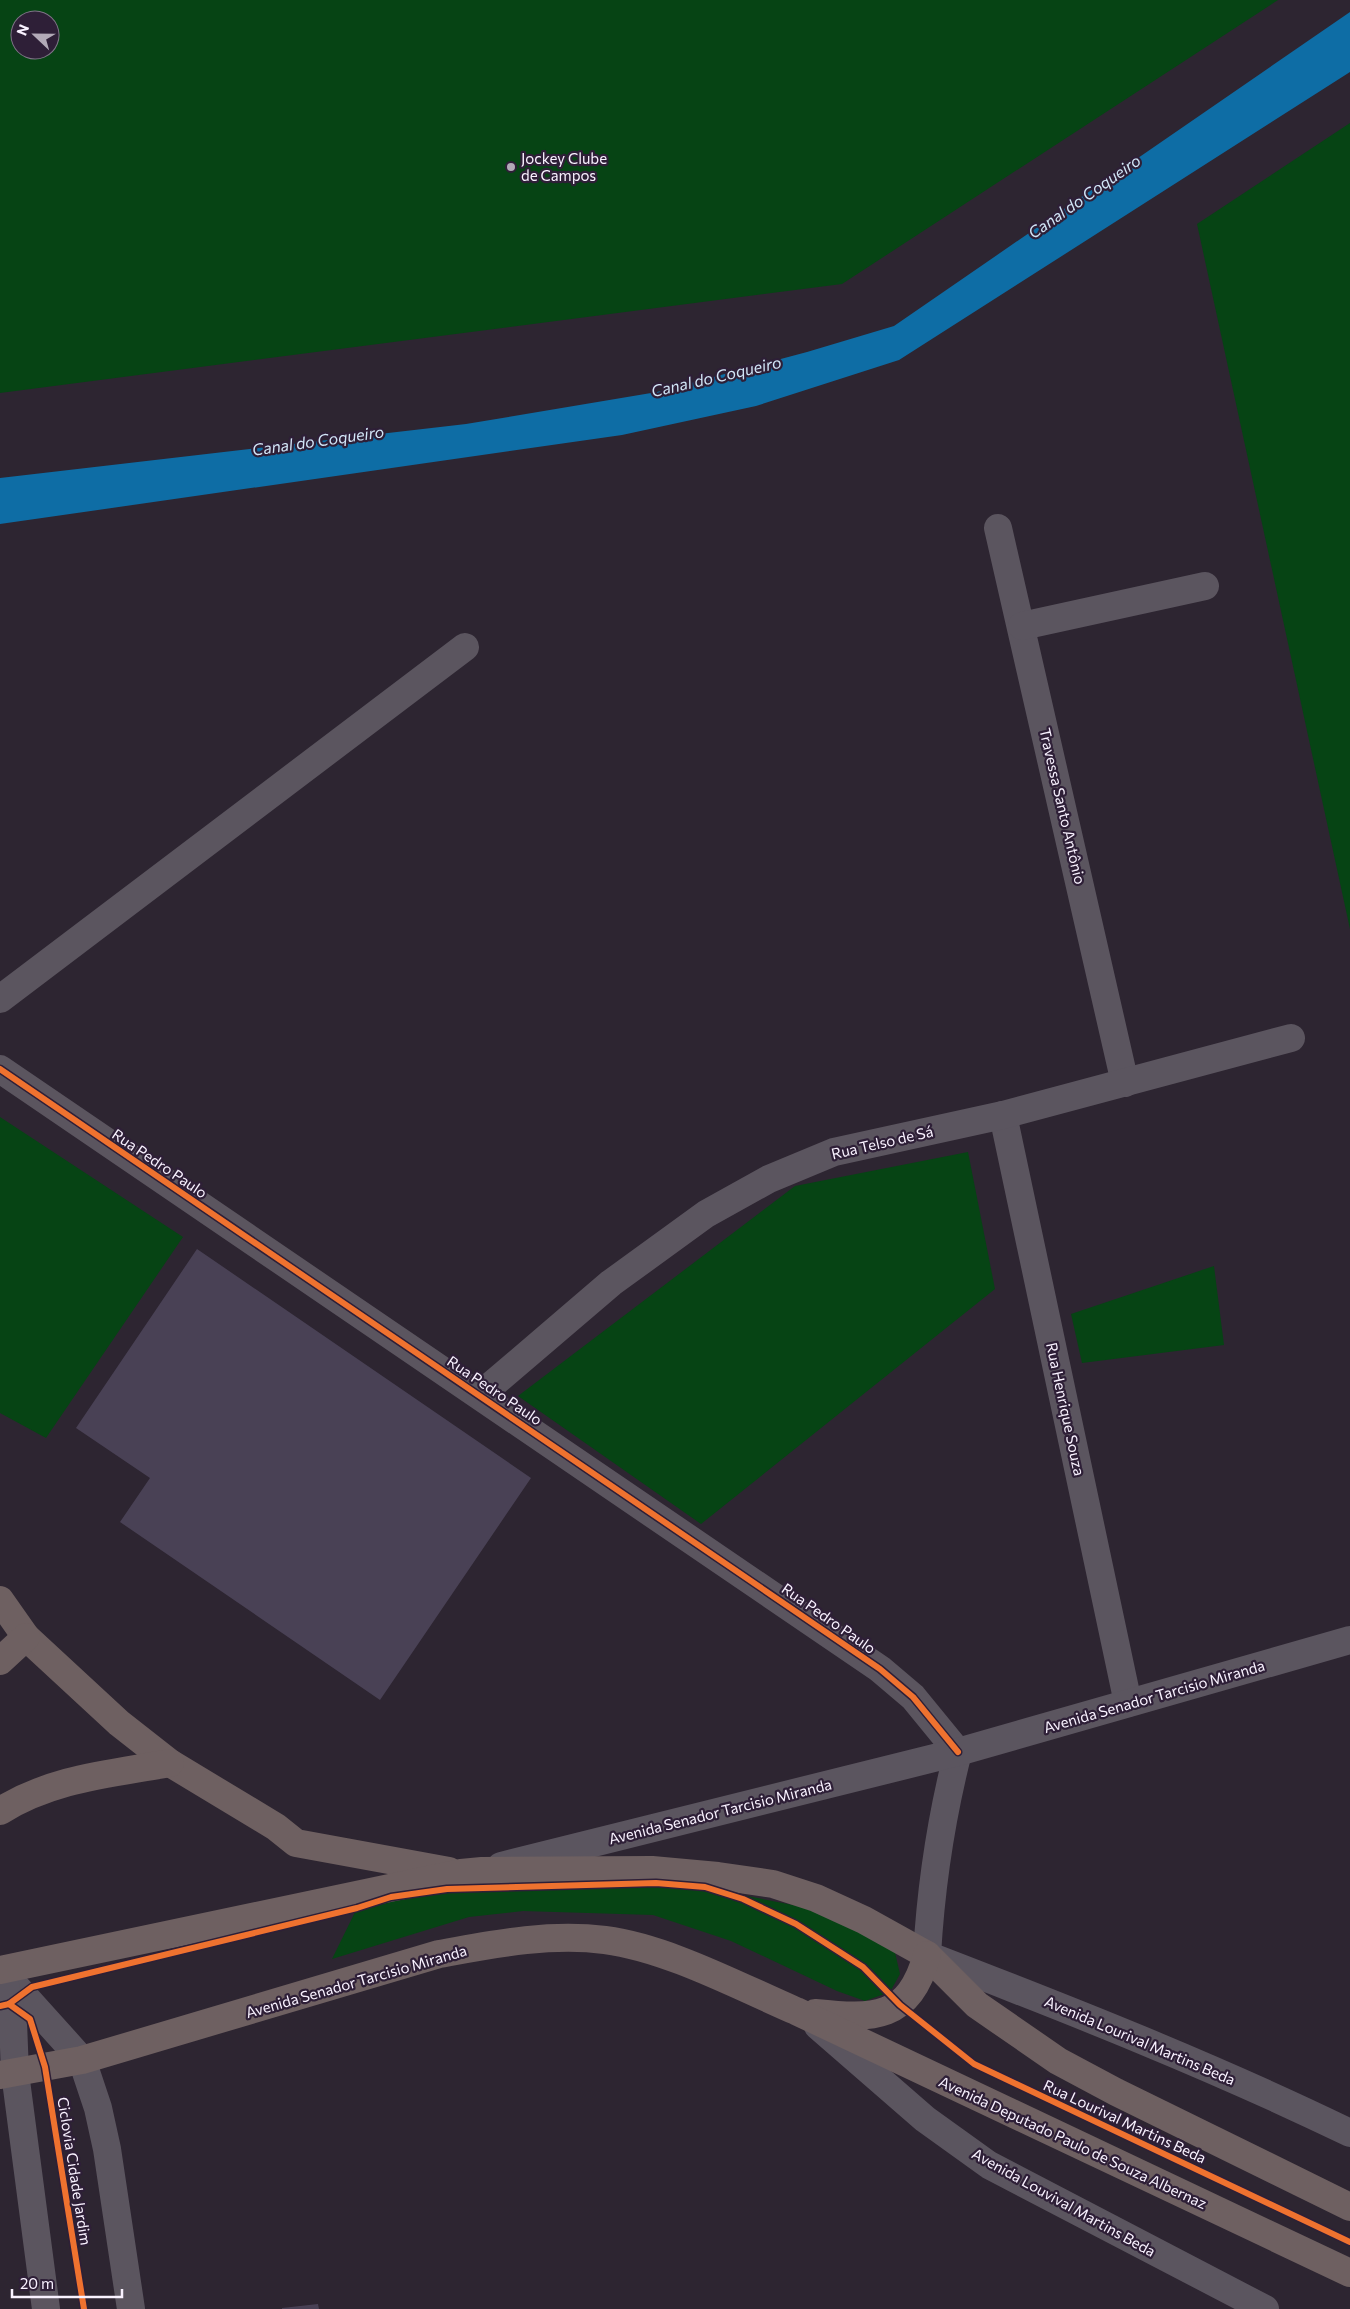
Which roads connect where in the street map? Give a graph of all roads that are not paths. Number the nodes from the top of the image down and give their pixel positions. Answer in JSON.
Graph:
{"nodes":[{"id":1,"x":998,"y":528,"type":"dead end"},
{"id":2,"x":1205,"y":586,"type":"dead end"},
{"id":3,"x":1022,"y":626,"type":"junction"},
{"id":4,"x":465,"y":647,"type":"dead end"},
{"id":5,"x":0,"y":999,"type":"edge"},
{"id":6,"x":1291,"y":1038,"type":"dead end"},
{"id":7,"x":0,"y":1069,"type":"edge"},
{"id":8,"x":1125,"y":1083,"type":"junction"},
{"id":9,"x":1004,"y":1115,"type":"junction"},
{"id":10,"x":480,"y":1395,"type":"junction"},
{"id":11,"x":0,"y":1600,"type":"edge"},
{"id":12,"x":26,"y":1637,"type":"junction"},
{"id":13,"x":1350,"y":1640,"type":"edge"},
{"id":14,"x":0,"y":1661,"type":"edge"},
{"id":15,"x":1128,"y":1704,"type":"junction"},
{"id":16,"x":958,"y":1752,"type":"junction"},
{"id":17,"x":170,"y":1763,"type":"junction"},
{"id":18,"x":0,"y":1811,"type":"edge"},
{"id":19,"x":472,"y":1872,"type":"junction"},
{"id":20,"x":927,"y":1955,"type":"junction"},
{"id":21,"x":0,"y":1969,"type":"edge"},
{"id":22,"x":802,"y":2014,"type":"junction"},
{"id":23,"x":82,"y":2060,"type":"junction"},
{"id":24,"x":7,"y":2074,"type":"edge"},
{"id":25,"x":1350,"y":2133,"type":"edge"},
{"id":26,"x":1350,"y":2208,"type":"edge"},
{"id":27,"x":1350,"y":2273,"type":"edge"},
{"id":28,"x":46,"y":2309,"type":"edge"},
{"id":29,"x":131,"y":2309,"type":"edge"},
{"id":30,"x":1265,"y":2309,"type":"edge"}],
"edges":[{"from":1,"to":3,"type":"street","name":"Travessa Santo Antônio"},
{"from":2,"to":3,"type":"street"},
{"from":3,"to":8,"type":"street","name":"Travessa Santo Antônio"},
{"from":4,"to":5,"type":"street"},
{"from":6,"to":8,"type":"street","name":"Rua Telso de Sá"},
{"from":7,"to":10,"type":"street","name":"Rua Pedro Paulo"},
{"from":8,"to":9,"type":"street","name":"Rua Telso de Sá"},
{"from":9,"to":10,"type":"street","name":"Rua Telso de Sá"},
{"from":9,"to":15,"type":"street","name":"Rua Henrique Souza"},
{"from":10,"to":16,"type":"street","name":"Rua Pedro Paulo"},
{"from":11,"to":12,"type":"main road"},
{"from":12,"to":14,"type":"main road"},
{"from":12,"to":17,"type":"main road"},
{"from":13,"to":15,"type":"street","name":"Avenida Senador Tarcisio Miranda"},
{"from":15,"to":16,"type":"street","name":"Avenida Senador Tarcisio Miranda"},
{"from":16,"to":19,"type":"street","name":"Avenida Senador Tarcisio Miranda"},
{"from":16,"to":20,"type":"street"},
{"from":17,"to":18,"type":"main road"},
{"from":17,"to":19,"type":"main road"},
{"from":19,"to":20,"type":"main road","name":"Avenida Senador Tarcisio Miranda"},
{"from":19,"to":21,"type":"main road","name":"Avenida Senador Tarcisio Miranda"},
{"from":20,"to":22,"type":"main road"},
{"from":20,"to":25,"type":"street","name":"Avenida Lourival Martins Beda"},
{"from":20,"to":26,"type":"main road"},
{"from":21,"to":23,"type":"street"},
{"from":21,"to":24,"type":"street"},
{"from":22,"to":23,"type":"main road","name":"Avenida Senador Tarcisio Miranda"},
{"from":22,"to":27,"type":"main road","name":"Avenida Deputado Paulo de Souza Albernaz"},
{"from":22,"to":30,"type":"street","name":"Avenida Louvival Martins Beda"},
{"from":23,"to":24,"type":"main road","name":"Avenida Senador Tarcisio Miranda"},
{"from":23,"to":29,"type":"street"},
{"from":24,"to":28,"type":"street"}]}
